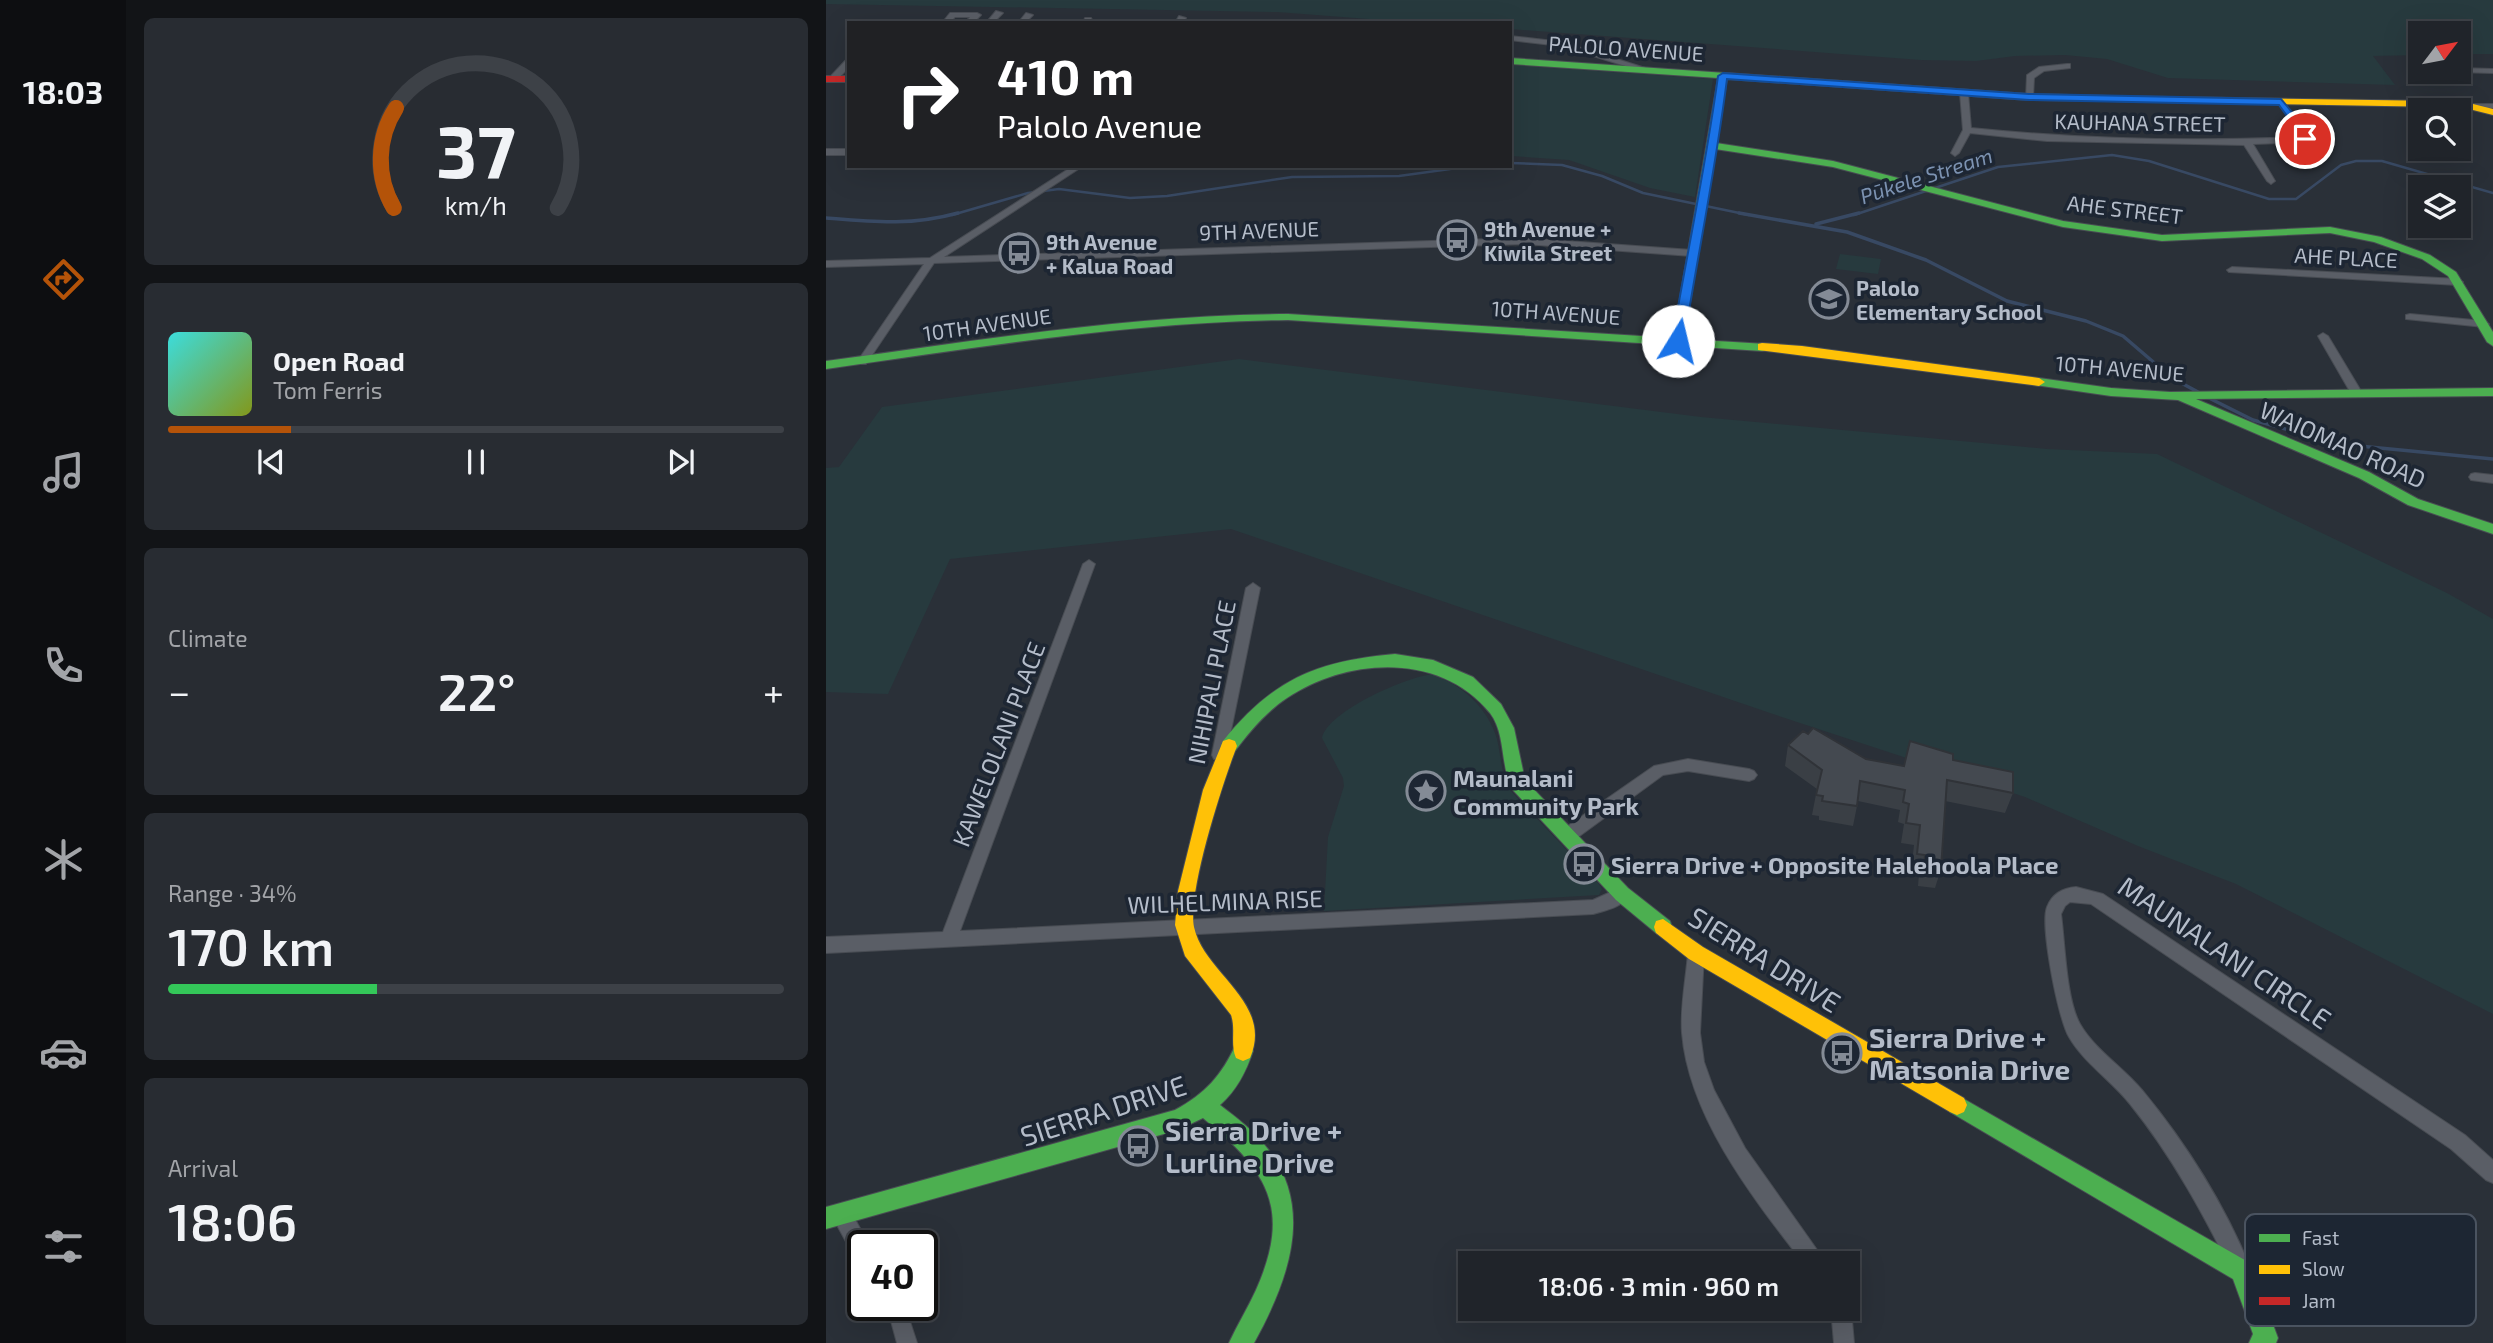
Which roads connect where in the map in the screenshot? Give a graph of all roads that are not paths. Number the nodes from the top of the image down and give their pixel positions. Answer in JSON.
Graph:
{"nodes":[{"id":1,"x":999,"y":13,"type":"dead end"},
{"id":2,"x":1028,"y":15,"type":"dead end"},
{"id":3,"x":947,"y":21,"type":"edge"},
{"id":4,"x":970,"y":21,"type":"edge"},
{"id":5,"x":991,"y":21,"type":"edge"},
{"id":6,"x":1023,"y":21,"type":"edge"},
{"id":7,"x":1512,"y":38,"type":"edge"},
{"id":8,"x":1512,"y":61,"type":"edge"},
{"id":9,"x":847,"y":64,"type":"edge"},
{"id":10,"x":2067,"y":66,"type":"dead end"},
{"id":11,"x":2471,"y":70,"type":"edge"},
{"id":12,"x":1651,"y":71,"type":"junction"},
{"id":13,"x":2493,"y":71,"type":"edge"},
{"id":14,"x":1723,"y":76,"type":"junction"},
{"id":15,"x":834,"y":80,"type":"edge"},
{"id":16,"x":1964,"y":93,"type":"junction"},
{"id":17,"x":2029,"y":97,"type":"junction"},
{"id":18,"x":2281,"y":102,"type":"junction"},
{"id":19,"x":2408,"y":105,"type":"edge"},
{"id":20,"x":2471,"y":106,"type":"edge"},
{"id":21,"x":2471,"y":106,"type":"edge"},
{"id":22,"x":2493,"y":106,"type":"edge"},
{"id":23,"x":2493,"y":112,"type":"edge"},
{"id":24,"x":1967,"y":130,"type":"junction"},
{"id":25,"x":2247,"y":142,"type":"junction"},
{"id":26,"x":1714,"y":146,"type":"junction"},
{"id":27,"x":826,"y":152,"type":"edge"},
{"id":28,"x":847,"y":152,"type":"edge"},
{"id":29,"x":1955,"y":153,"type":"dead end"},
{"id":30,"x":1076,"y":168,"type":"edge"},
{"id":31,"x":2271,"y":181,"type":"dead end"},
{"id":32,"x":1692,"y":253,"type":"junction"},
{"id":33,"x":930,"y":261,"type":"junction"},
{"id":34,"x":826,"y":264,"type":"edge"},
{"id":35,"x":2232,"y":270,"type":"dead end"},
{"id":36,"x":2458,"y":282,"type":"junction"},
{"id":37,"x":2410,"y":317,"type":"dead end"},
{"id":38,"x":2484,"y":324,"type":"junction"},
{"id":39,"x":2323,"y":336,"type":"dead end"},
{"id":40,"x":1678,"y":341,"type":"junction"},
{"id":41,"x":2493,"y":342,"type":"edge"},
{"id":42,"x":862,"y":362,"type":"junction"},
{"id":43,"x":826,"y":365,"type":"edge"},
{"id":44,"x":2493,"y":392,"type":"edge"},
{"id":45,"x":2356,"y":393,"type":"junction"},
{"id":46,"x":2177,"y":396,"type":"junction"},
{"id":47,"x":2217,"y":396,"type":"junction"},
{"id":48,"x":2216,"y":412,"type":"junction"},
{"id":49,"x":2475,"y":477,"type":"dead end"},
{"id":50,"x":2493,"y":479,"type":"edge"},
{"id":51,"x":2493,"y":529,"type":"edge"},
{"id":52,"x":1089,"y":564,"type":"dead end"},
{"id":53,"x":1253,"y":588,"type":"dead end"},
{"id":54,"x":1749,"y":775,"type":"dead end"},
{"id":55,"x":1213,"y":785,"type":"junction"},
{"id":56,"x":1568,"y":835,"type":"junction"},
{"id":57,"x":1622,"y":894,"type":"junction"},
{"id":58,"x":1184,"y":925,"type":"junction"},
{"id":59,"x":948,"y":940,"type":"junction"},
{"id":60,"x":826,"y":945,"type":"edge"},
{"id":61,"x":1696,"y":953,"type":"junction"},
{"id":62,"x":1205,"y":1106,"type":"junction"},
{"id":63,"x":2493,"y":1173,"type":"edge"},
{"id":64,"x":833,"y":1216,"type":"edge"},
{"id":65,"x":847,"y":1233,"type":"edge"},
{"id":66,"x":1808,"y":1251,"type":"edge"},
{"id":67,"x":2242,"y":1271,"type":"junction"},
{"id":68,"x":2245,"y":1280,"type":"edge"},
{"id":69,"x":901,"y":1321,"type":"edge"},
{"id":70,"x":1842,"y":1321,"type":"edge"},
{"id":71,"x":908,"y":1343,"type":"edge"},
{"id":72,"x":1241,"y":1343,"type":"edge"},
{"id":73,"x":1844,"y":1343,"type":"edge"}],
"edges":[{"from":1,"to":5,"type":"street"},
{"from":2,"to":6,"type":"street"},
{"from":3,"to":4,"type":"street"},
{"from":7,"to":12,"type":"street"},
{"from":8,"to":12,"type":"street","name":"PALOLO AVENUE"},
{"from":9,"to":15,"type":"street"},
{"from":10,"to":17,"type":"street"},
{"from":11,"to":13,"type":"street"},
{"from":12,"to":14,"type":"street","name":"PALOLO AVENUE"},
{"from":14,"to":16,"type":"street","name":"PALOLO AVENUE"},
{"from":14,"to":26,"type":"street"},
{"from":16,"to":17,"type":"street","name":"PALOLO AVENUE"},
{"from":16,"to":24,"type":"street"},
{"from":17,"to":18,"type":"street","name":"PALOLO AVENUE"},
{"from":18,"to":19,"type":"street","name":"PALOLO AVENUE"},
{"from":18,"to":25,"type":"street","name":"KAUHANA STREET"},
{"from":20,"to":22,"type":"street"},
{"from":21,"to":23,"type":"street","name":"PALOLO AVENUE"},
{"from":24,"to":25,"type":"street","name":"KAUHANA STREET"},
{"from":24,"to":29,"type":"street"},
{"from":25,"to":31,"type":"street"},
{"from":26,"to":32,"type":"street"},
{"from":26,"to":36,"type":"street","name":"AHE STREET"},
{"from":27,"to":28,"type":"street"},
{"from":30,"to":33,"type":"street"},
{"from":32,"to":33,"type":"street","name":"9TH AVENUE"},
{"from":32,"to":40,"type":"street"},
{"from":33,"to":34,"type":"street","name":"9TH AVENUE"},
{"from":33,"to":42,"type":"street"},
{"from":35,"to":36,"type":"street","name":"AHE PLACE"},
{"from":36,"to":38,"type":"street","name":"AHE STREET"},
{"from":37,"to":38,"type":"street"},
{"from":38,"to":41,"type":"street","name":"AHE STREET"},
{"from":39,"to":45,"type":"street"},
{"from":40,"to":42,"type":"street","name":"10TH AVENUE"},
{"from":40,"to":46,"type":"street","name":"10TH AVENUE"},
{"from":42,"to":43,"type":"street","name":"10TH AVENUE"},
{"from":44,"to":45,"type":"street","name":"10TH AVENUE"},
{"from":45,"to":47,"type":"street","name":"10TH AVENUE"},
{"from":46,"to":47,"type":"street","name":"10TH AVENUE"},
{"from":46,"to":48,"type":"street","name":"WAIOMAO ROAD"},
{"from":47,"to":48,"type":"street"},
{"from":48,"to":51,"type":"street","name":"WAIOMAO ROAD"},
{"from":49,"to":50,"type":"street"},
{"from":52,"to":59,"type":"street","name":"KAWELOLANI PLACE"},
{"from":53,"to":55,"type":"street","name":"NIHIPALI PLACE"},
{"from":54,"to":56,"type":"street"},
{"from":55,"to":56,"type":"street","name":"SIERRA DRIVE"},
{"from":55,"to":58,"type":"street","name":"SIERRA DRIVE"},
{"from":56,"to":57,"type":"street","name":"SIERRA DRIVE"},
{"from":57,"to":58,"type":"street","name":"WILHELMINA RISE"},
{"from":57,"to":61,"type":"street","name":"SIERRA DRIVE"},
{"from":58,"to":59,"type":"street","name":"WILHELMINA RISE"},
{"from":58,"to":62,"type":"street","name":"SIERRA DRIVE"},
{"from":59,"to":60,"type":"street","name":"WILHELMINA RISE"},
{"from":61,"to":66,"type":"street"},
{"from":61,"to":67,"type":"street","name":"SIERRA DRIVE"},
{"from":62,"to":64,"type":"street","name":"SIERRA DRIVE"},
{"from":62,"to":72,"type":"street"},
{"from":63,"to":67,"type":"street","name":"MAUNALANI CIRCLE"},
{"from":64,"to":65,"type":"street"},
{"from":67,"to":68,"type":"street","name":"MAUNALANI CIRCLE"},
{"from":69,"to":71,"type":"street"},
{"from":70,"to":73,"type":"street"}]}
